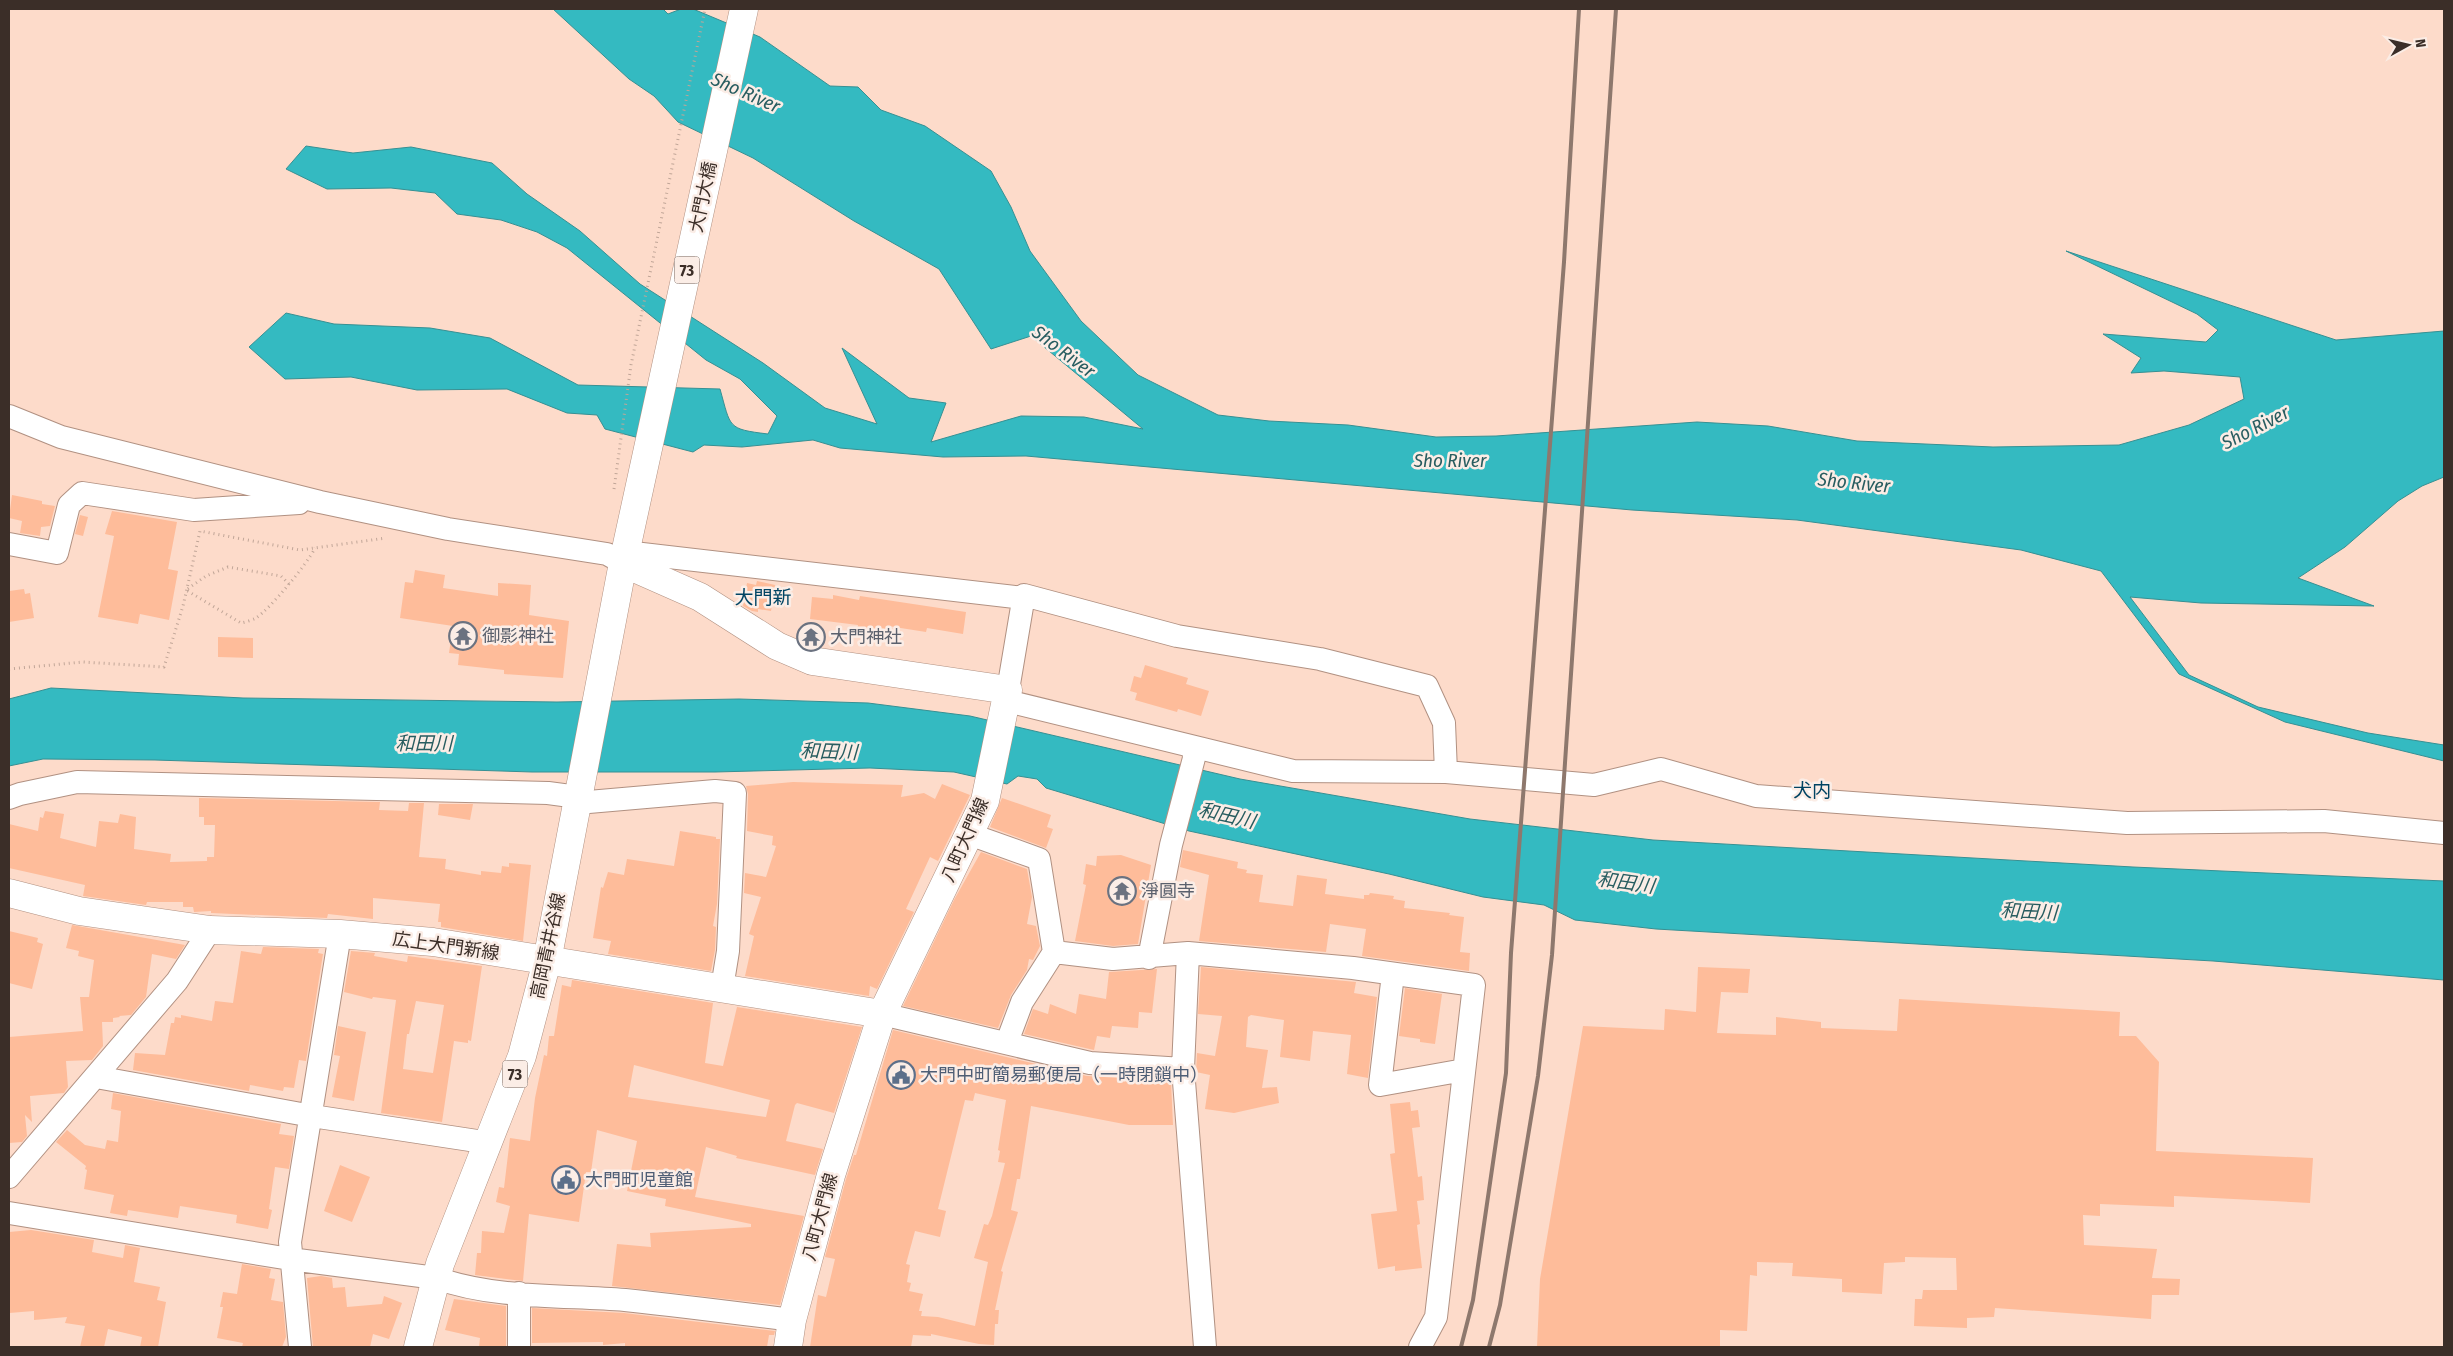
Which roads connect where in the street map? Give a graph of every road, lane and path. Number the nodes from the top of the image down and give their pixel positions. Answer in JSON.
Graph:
{"nodes":[{"id":1,"x":704,"y":9,"type":"edge"},
{"id":2,"x":744,"y":9,"type":"edge"},
{"id":3,"x":9,"y":416,"type":"edge"},
{"id":4,"x":614,"y":490,"type":"dead end"},
{"id":5,"x":320,"y":502,"type":"junction"},
{"id":6,"x":391,"y":537,"type":"dead end"},
{"id":7,"x":9,"y":544,"type":"edge"},
{"id":8,"x":316,"y":548,"type":"junction"},
{"id":9,"x":626,"y":549,"type":"junction"},
{"id":10,"x":289,"y":584,"type":"junction"},
{"id":11,"x":186,"y":590,"type":"junction"},
{"id":12,"x":1024,"y":598,"type":"junction"},
{"id":13,"x":9,"y":669,"type":"edge"},
{"id":14,"x":1008,"y":696,"type":"junction"},
{"id":15,"x":1194,"y":752,"type":"junction"},
{"id":16,"x":1446,"y":772,"type":"junction"},
{"id":17,"x":578,"y":797,"type":"junction"},
{"id":18,"x":9,"y":798,"type":"edge"},
{"id":19,"x":2444,"y":833,"type":"edge"},
{"id":20,"x":969,"y":834,"type":"junction"},
{"id":21,"x":9,"y":893,"type":"edge"},
{"id":22,"x":210,"y":930,"type":"junction"},
{"id":23,"x":340,"y":934,"type":"junction"},
{"id":24,"x":1054,"y":952,"type":"junction"},
{"id":25,"x":1188,"y":953,"type":"junction"},
{"id":26,"x":1149,"y":958,"type":"junction"},
{"id":27,"x":547,"y":961,"type":"junction"},
{"id":28,"x":1393,"y":974,"type":"junction"},
{"id":29,"x":722,"y":988,"type":"junction"},
{"id":30,"x":882,"y":1014,"type":"junction"},
{"id":31,"x":1007,"y":1042,"type":"junction"},
{"id":32,"x":1183,"y":1069,"type":"junction"},
{"id":33,"x":1464,"y":1070,"type":"junction"},
{"id":34,"x":96,"y":1077,"type":"junction"},
{"id":35,"x":312,"y":1116,"type":"junction"},
{"id":36,"x":490,"y":1143,"type":"junction"},
{"id":37,"x":9,"y":1177,"type":"edge"},
{"id":38,"x":9,"y":1213,"type":"edge"},
{"id":39,"x":290,"y":1259,"type":"junction"},
{"id":40,"x":436,"y":1278,"type":"junction"},
{"id":41,"x":519,"y":1294,"type":"junction"},
{"id":42,"x":792,"y":1320,"type":"junction"},
{"id":43,"x":300,"y":1347,"type":"edge"},
{"id":44,"x":418,"y":1347,"type":"edge"},
{"id":45,"x":519,"y":1347,"type":"edge"},
{"id":46,"x":788,"y":1347,"type":"edge"},
{"id":47,"x":1205,"y":1347,"type":"edge"},
{"id":48,"x":1420,"y":1347,"type":"edge"}],
"edges":[{"from":1,"to":4,"type":"path"},
{"from":2,"to":9,"type":"main road","name":"大門大橋","number":"73"},
{"from":3,"to":5,"type":"street"},
{"from":5,"to":7,"type":"street"},
{"from":5,"to":9,"type":"street"},
{"from":6,"to":8,"type":"path"},
{"from":8,"to":10,"type":"path"},
{"from":8,"to":11,"type":"path"},
{"from":9,"to":12,"type":"street"},
{"from":9,"to":14,"type":"main road"},
{"from":9,"to":17,"type":"main road","name":"高岡青井谷線","number":"73"},
{"from":10,"to":11,"type":"path"},
{"from":10,"to":11,"type":"path"},
{"from":11,"to":13,"type":"path"},
{"from":12,"to":14,"type":"street"},
{"from":12,"to":16,"type":"street"},
{"from":14,"to":15,"type":"street"},
{"from":14,"to":20,"type":"main road","name":"八町大門線"},
{"from":15,"to":16,"type":"street"},
{"from":15,"to":26,"type":"street"},
{"from":16,"to":19,"type":"street"},
{"from":17,"to":18,"type":"street"},
{"from":17,"to":27,"type":"main road","name":"高岡青井谷線","number":"73"},
{"from":17,"to":29,"type":"street"},
{"from":20,"to":24,"type":"street"},
{"from":20,"to":30,"type":"main road","name":"八町大門線"},
{"from":21,"to":22,"type":"main road","name":"広上大門新線"},
{"from":22,"to":23,"type":"main road","name":"広上大門新線"},
{"from":22,"to":34,"type":"street"},
{"from":23,"to":27,"type":"main road","name":"広上大門新線"},
{"from":23,"to":35,"type":"street"},
{"from":24,"to":26,"type":"street"},
{"from":24,"to":31,"type":"street"},
{"from":25,"to":26,"type":"street"},
{"from":25,"to":28,"type":"street"},
{"from":25,"to":32,"type":"street"},
{"from":27,"to":29,"type":"main road","name":"広上大門新線"},
{"from":27,"to":36,"type":"main road","name":"高岡青井谷線","number":"73"},
{"from":28,"to":33,"type":"street"},
{"from":28,"to":33,"type":"street"},
{"from":29,"to":30,"type":"main road","name":"広上大門新線"},
{"from":30,"to":31,"type":"street"},
{"from":30,"to":42,"type":"main road","name":"八町大門線"},
{"from":31,"to":32,"type":"street"},
{"from":32,"to":47,"type":"street"},
{"from":33,"to":48,"type":"street"},
{"from":34,"to":35,"type":"street"},
{"from":34,"to":37,"type":"street"},
{"from":35,"to":36,"type":"street"},
{"from":35,"to":39,"type":"street"},
{"from":36,"to":40,"type":"main road","name":"高岡青井谷線","number":"73"},
{"from":38,"to":39,"type":"street"},
{"from":39,"to":40,"type":"street"},
{"from":39,"to":43,"type":"street"},
{"from":40,"to":41,"type":"street"},
{"from":40,"to":44,"type":"main road","name":"高岡青井谷線","number":"73"},
{"from":41,"to":42,"type":"street"},
{"from":41,"to":45,"type":"street"},
{"from":42,"to":46,"type":"main road","name":"八町大門線"}]}
